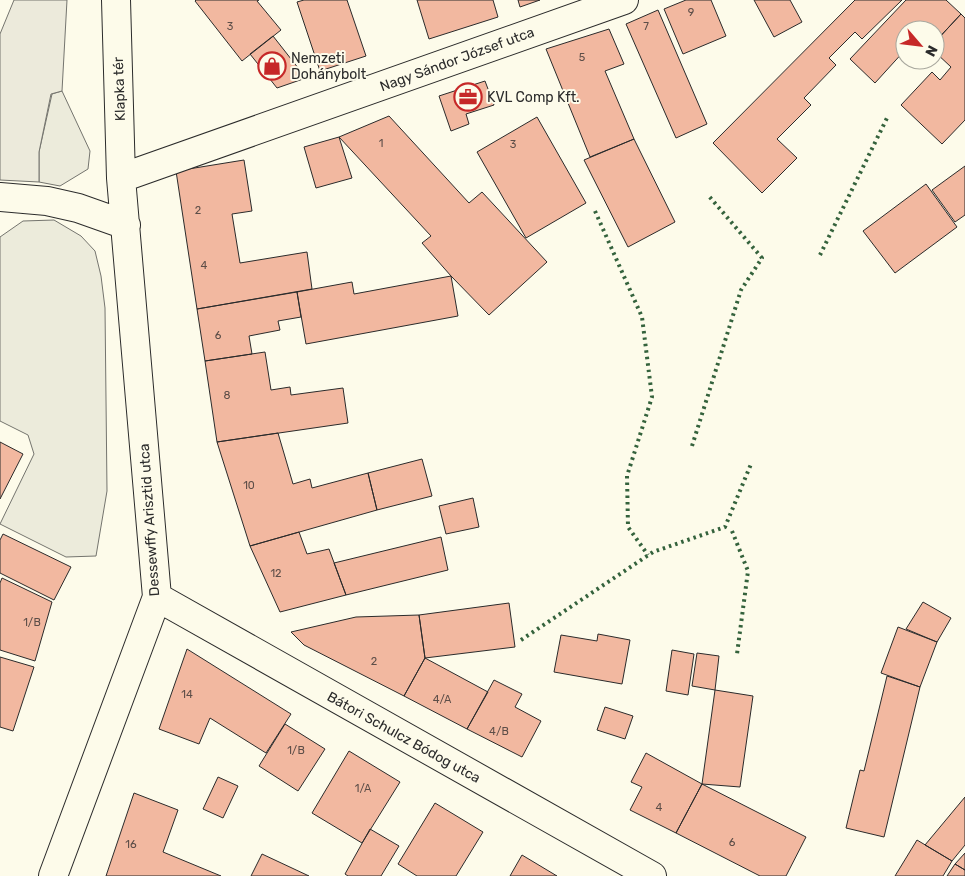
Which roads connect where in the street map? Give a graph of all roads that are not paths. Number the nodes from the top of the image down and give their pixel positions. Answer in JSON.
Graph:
{"nodes":[{"id":1,"x":116,"y":0,"type":"edge"},
{"id":2,"x":624,"y":0,"type":"edge"},
{"id":3,"x":121,"y":178,"type":"junction"},
{"id":4,"x":0,"y":197,"type":"edge"},
{"id":5,"x":126,"y":225,"type":"junction"},
{"id":6,"x":157,"y":597,"type":"junction"},
{"id":7,"x":53,"y":876,"type":"edge"},
{"id":8,"x":652,"y":876,"type":"edge"}],
"edges":[{"from":1,"to":3,"type":"street","name":"Klapka tér"},
{"from":2,"to":3,"type":"street","name":"Nagy Sándor József utca"},
{"from":3,"to":5,"type":"street","name":"Dessewffy Arisztid utca"},
{"from":4,"to":5,"type":"street"},
{"from":5,"to":6,"type":"street","name":"Dessewffy Arisztid utca"},
{"from":6,"to":7,"type":"street","name":"Dessewffy Arisztid utca"},
{"from":6,"to":8,"type":"street","name":"Bátori Schulcz Bódog utca"}]}
